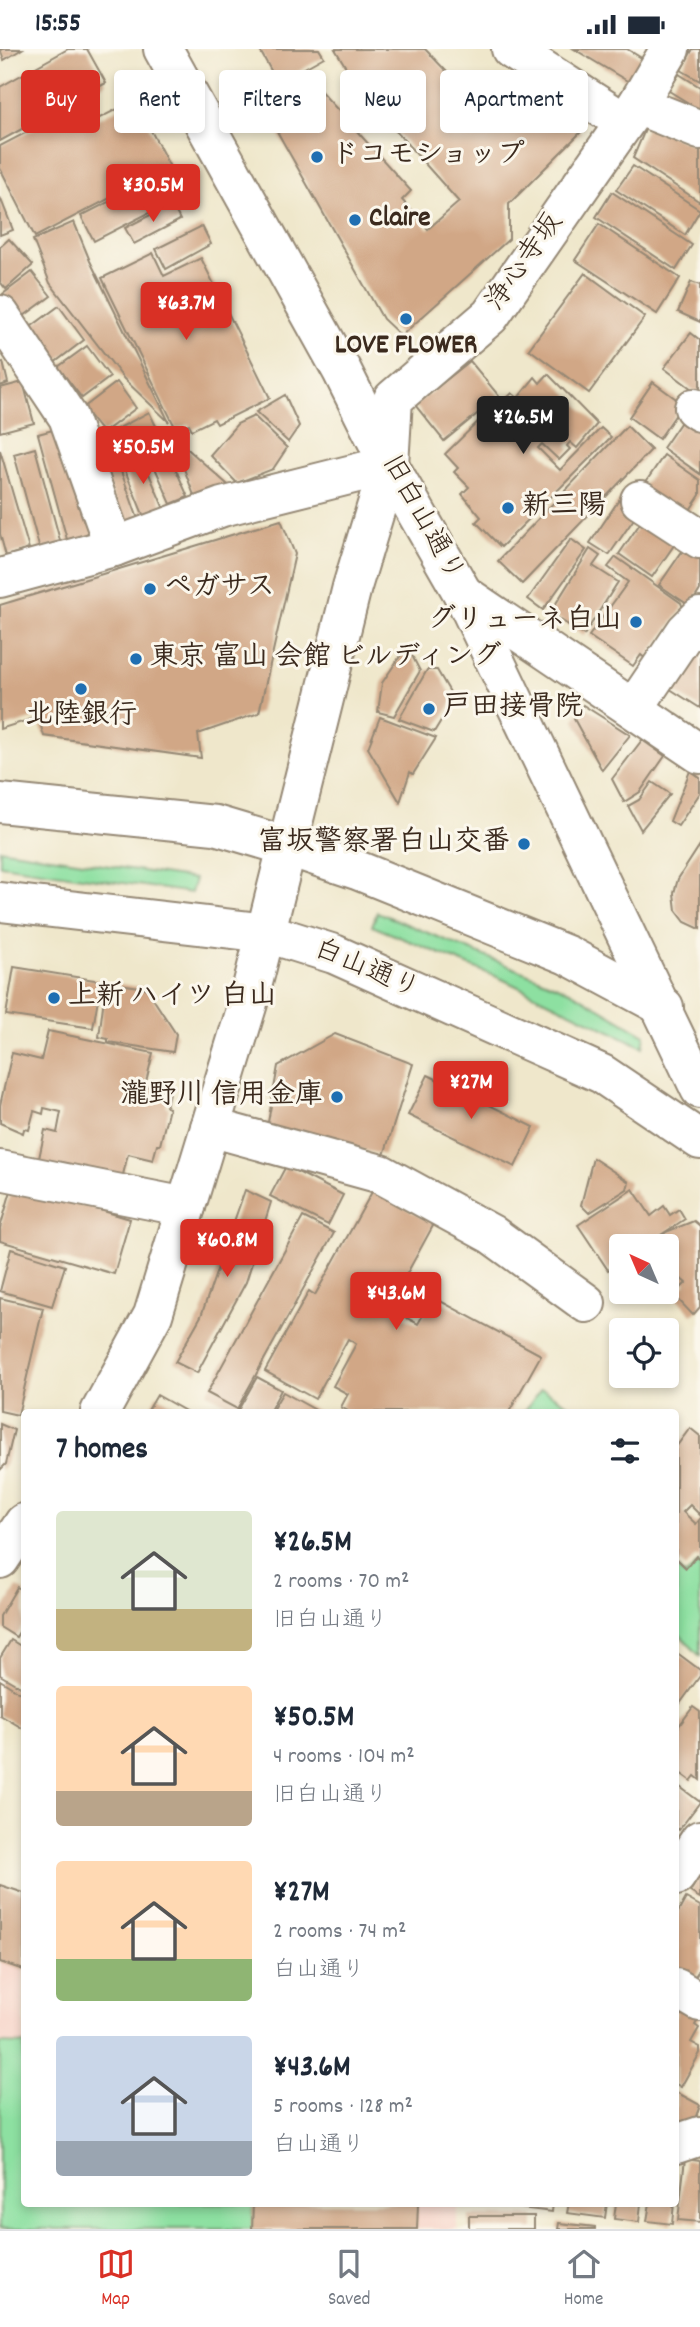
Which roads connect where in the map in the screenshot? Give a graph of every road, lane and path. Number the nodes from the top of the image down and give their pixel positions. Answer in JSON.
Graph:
{"nodes":[{"id":1,"x":163,"y":49,"type":"edge"},
{"id":2,"x":511,"y":49,"type":"edge"},
{"id":3,"x":670,"y":49,"type":"edge"},
{"id":4,"x":630,"y":113,"type":"junction"},
{"id":5,"x":700,"y":130,"type":"edge"},
{"id":6,"x":0,"y":315,"type":"edge"},
{"id":7,"x":389,"y":465,"type":"junction"},
{"id":8,"x":640,"y":500,"type":"dead end"},
{"id":9,"x":700,"y":539,"type":"edge"},
{"id":10,"x":114,"y":547,"type":"junction"},
{"id":11,"x":0,"y":578,"type":"edge"},
{"id":12,"x":463,"y":594,"type":"junction"},
{"id":13,"x":700,"y":617,"type":"edge"},
{"id":14,"x":634,"y":708,"type":"junction"},
{"id":15,"x":700,"y":754,"type":"edge"},
{"id":16,"x":0,"y":803,"type":"edge"},
{"id":17,"x":286,"y":846,"type":"junction"},
{"id":18,"x":0,"y":902,"type":"edge"},
{"id":19,"x":267,"y":933,"type":"junction"},
{"id":20,"x":656,"y":1001,"type":"junction"},
{"id":21,"x":700,"y":1032,"type":"edge"},
{"id":22,"x":700,"y":1089,"type":"edge"},
{"id":23,"x":210,"y":1128,"type":"junction"},
{"id":24,"x":700,"y":1140,"type":"edge"},
{"id":25,"x":0,"y":1170,"type":"edge"},
{"id":26,"x":186,"y":1207,"type":"junction"},
{"id":27,"x":586,"y":1303,"type":"dead end"},
{"id":28,"x":102,"y":1409,"type":"edge"},
{"id":29,"x":21,"y":1528,"type":"edge"},
{"id":30,"x":0,"y":1559,"type":"edge"},
{"id":31,"x":21,"y":1573,"type":"edge"},
{"id":32,"x":700,"y":1840,"type":"edge"},
{"id":33,"x":679,"y":1872,"type":"edge"},
{"id":34,"x":679,"y":1990,"type":"edge"},
{"id":35,"x":700,"y":2002,"type":"edge"},
{"id":36,"x":700,"y":2136,"type":"edge"},
{"id":37,"x":679,"y":2143,"type":"edge"}],
"edges":[{"from":1,"to":7,"type":"street","name":"旧白山通り"},
{"from":2,"to":4,"type":"street"},
{"from":3,"to":4,"type":"street","name":"浄心寺坂"},
{"from":4,"to":5,"type":"street"},
{"from":4,"to":7,"type":"street","name":"浄心寺坂"},
{"from":6,"to":10,"type":"street"},
{"from":7,"to":10,"type":"street"},
{"from":7,"to":12,"type":"street","name":"旧白山通り"},
{"from":7,"to":17,"type":"street","name":"浄心寺坂"},
{"from":8,"to":9,"type":"street"},
{"from":10,"to":11,"type":"street"},
{"from":12,"to":14,"type":"street"},
{"from":12,"to":20,"type":"street","name":"旧白山通り"},
{"from":13,"to":14,"type":"street"},
{"from":14,"to":15,"type":"street"},
{"from":16,"to":17,"type":"street"},
{"from":17,"to":19,"type":"street","name":"浄心寺坂"},
{"from":17,"to":20,"type":"street"},
{"from":18,"to":19,"type":"street","name":"白山通り"},
{"from":19,"to":23,"type":"street","name":"浄心寺坂"},
{"from":19,"to":24,"type":"street","name":"白山通り"},
{"from":20,"to":21,"type":"street"},
{"from":20,"to":22,"type":"street","name":"旧白山通り"},
{"from":23,"to":26,"type":"street","name":"浄心寺坂"},
{"from":23,"to":27,"type":"street"},
{"from":25,"to":26,"type":"street"},
{"from":26,"to":28,"type":"street","name":"浄心寺坂"},
{"from":29,"to":30,"type":"street"},
{"from":30,"to":31,"type":"street"},
{"from":32,"to":33,"type":"street"},
{"from":34,"to":35,"type":"street"},
{"from":36,"to":37,"type":"street"}]}
